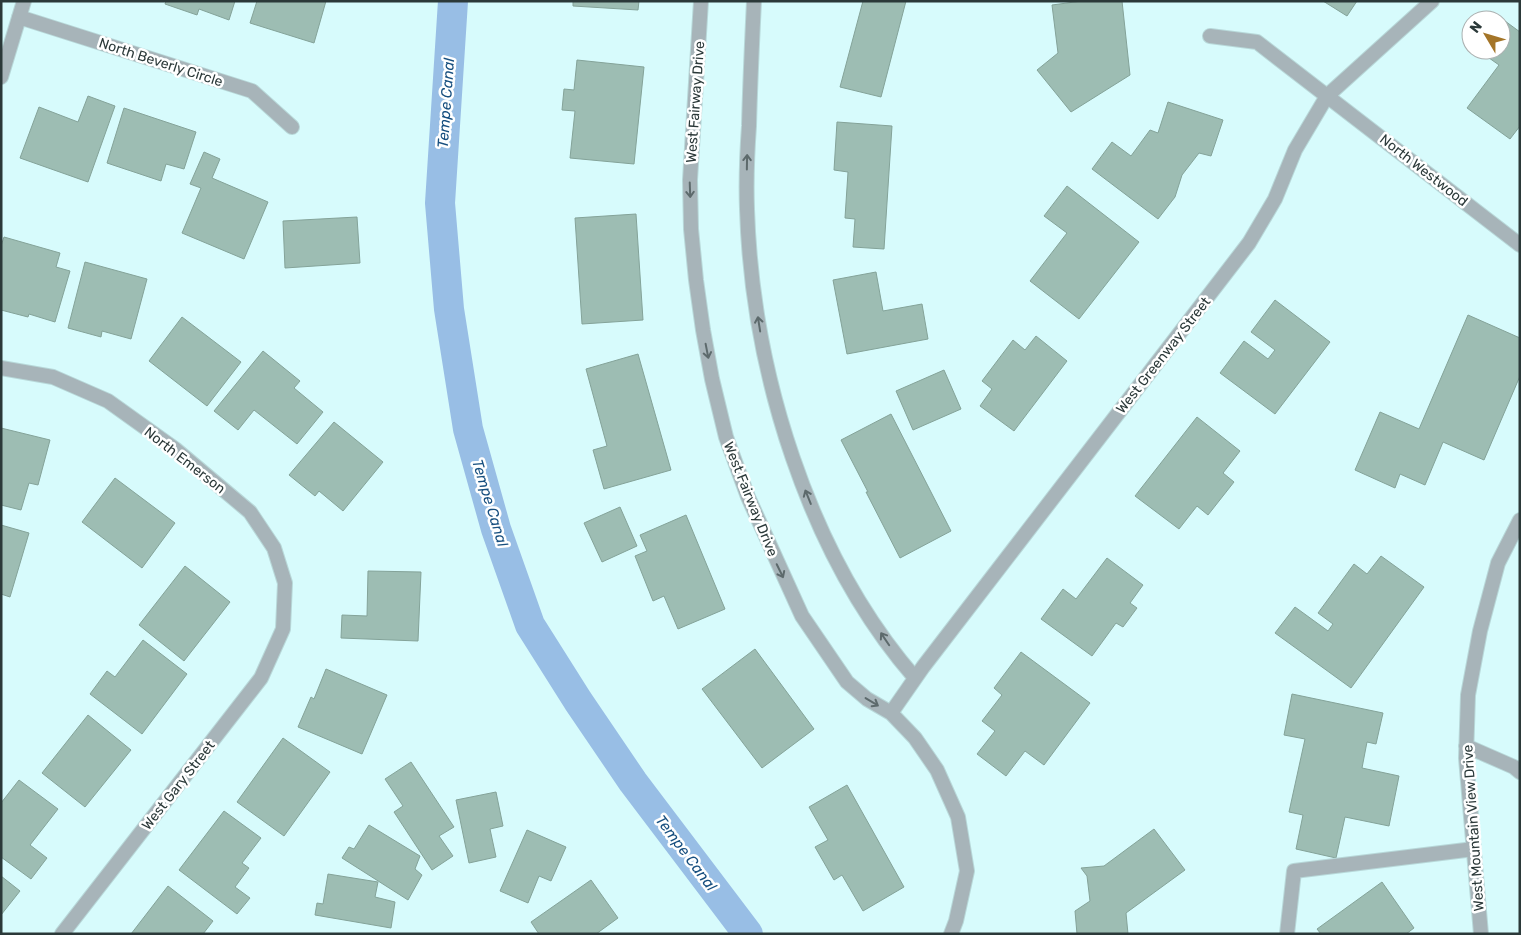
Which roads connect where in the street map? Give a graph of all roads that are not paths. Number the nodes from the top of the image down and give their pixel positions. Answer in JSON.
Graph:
{"nodes":[{"id":1,"x":24,"y":1,"type":"edge"},
{"id":2,"x":701,"y":1,"type":"edge"},
{"id":3,"x":754,"y":1,"type":"edge"},
{"id":4,"x":1432,"y":1,"type":"edge"},
{"id":5,"x":19,"y":17,"type":"junction"},
{"id":6,"x":1210,"y":36,"type":"dead end"},
{"id":7,"x":1,"y":77,"type":"edge"},
{"id":8,"x":1327,"y":96,"type":"junction"},
{"id":9,"x":292,"y":128,"type":"dead end"},
{"id":10,"x":1520,"y":245,"type":"edge"},
{"id":11,"x":1,"y":368,"type":"edge"},
{"id":12,"x":1520,"y":520,"type":"edge"},
{"id":13,"x":283,"y":629,"type":"joint"},
{"id":14,"x":915,"y":678,"type":"junction"},
{"id":15,"x":891,"y":713,"type":"junction"},
{"id":16,"x":1466,"y":746,"type":"junction"},
{"id":17,"x":1520,"y":772,"type":"edge"},
{"id":18,"x":1474,"y":849,"type":"junction"},
{"id":19,"x":62,"y":934,"type":"edge"},
{"id":20,"x":951,"y":934,"type":"edge"},
{"id":21,"x":1286,"y":934,"type":"edge"},
{"id":22,"x":1481,"y":934,"type":"edge"}],
"edges":[{"from":1,"to":5,"type":"street"},
{"from":2,"to":15,"type":"street","name":"West Fairway Drive","one_way":true},
{"from":14,"to":3,"type":"street","one_way":true},
{"from":4,"to":8,"type":"street","name":"West Greenway Street"},
{"from":5,"to":7,"type":"street"},
{"from":5,"to":9,"type":"street","name":"North Beverly Circle"},
{"from":6,"to":8,"type":"street","name":"North Westwood"},
{"from":8,"to":10,"type":"street","name":"North Westwood"},
{"from":8,"to":14,"type":"street","name":"West Greenway Street"},
{"from":11,"to":13,"type":"street","name":"North Emerson"},
{"from":12,"to":16,"type":"street","name":"West Mountain View Drive"},
{"from":13,"to":19,"type":"street","name":"West Gary Street"},
{"from":14,"to":15,"type":"street","name":"West Greenway Street"},
{"from":15,"to":20,"type":"street","name":"West Fairway Drive"},
{"from":16,"to":17,"type":"street"},
{"from":16,"to":18,"type":"street","name":"West Mountain View Drive"},
{"from":18,"to":21,"type":"street"},
{"from":18,"to":22,"type":"street","name":"West Mountain View Drive"}]}
